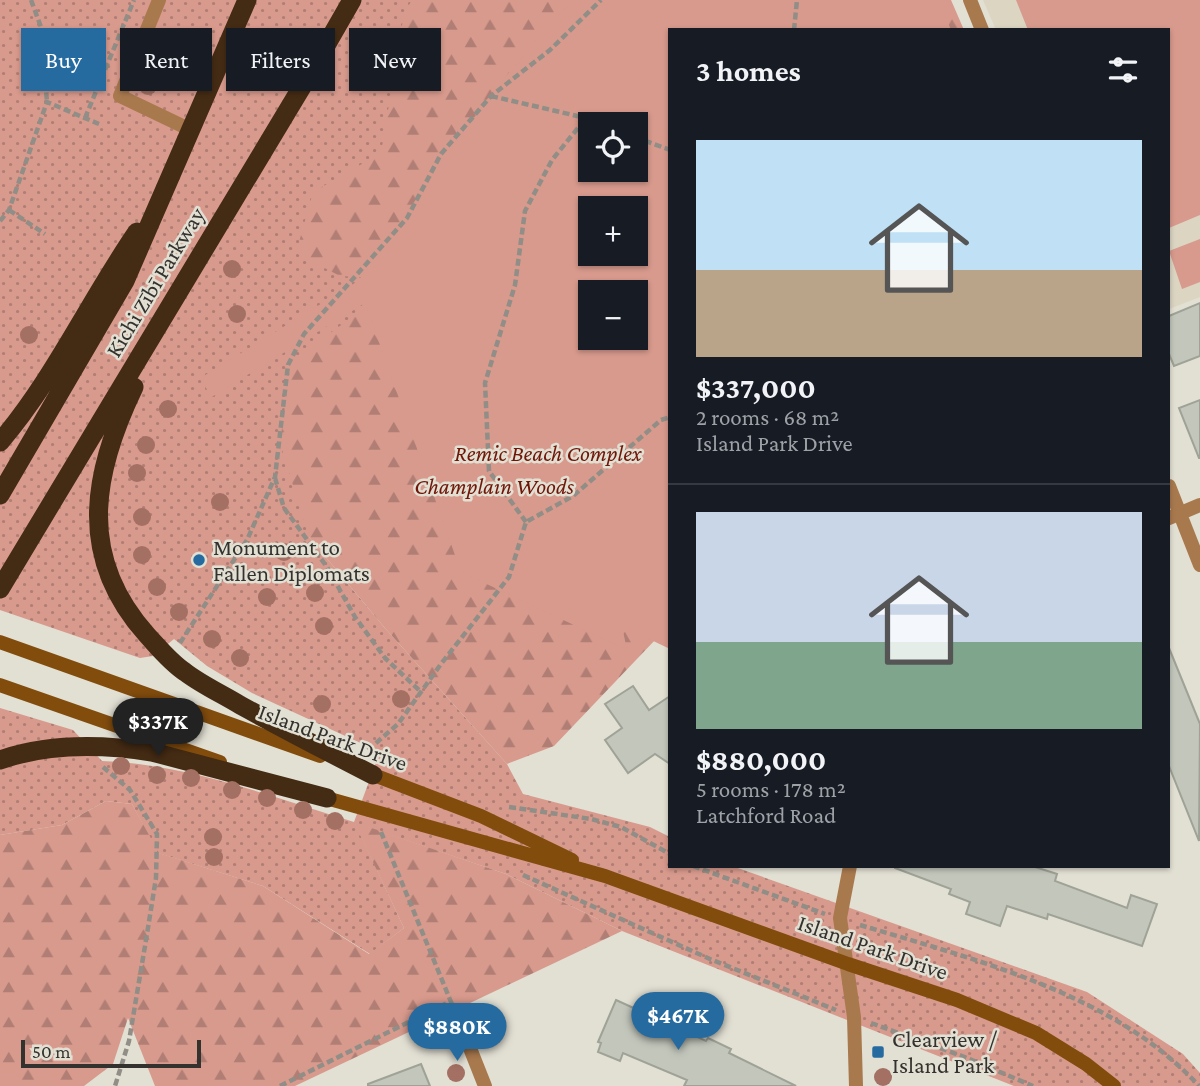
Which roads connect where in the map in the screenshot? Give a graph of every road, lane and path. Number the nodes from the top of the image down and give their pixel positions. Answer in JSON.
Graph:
{"nodes":[{"id":1,"x":31,"y":0,"type":"edge"},
{"id":2,"x":134,"y":0,"type":"edge"},
{"id":3,"x":159,"y":0,"type":"edge"},
{"id":4,"x":247,"y":0,"type":"edge"},
{"id":5,"x":352,"y":0,"type":"edge"},
{"id":6,"x":601,"y":0,"type":"edge"},
{"id":7,"x":797,"y":0,"type":"edge"},
{"id":8,"x":970,"y":0,"type":"edge"},
{"id":9,"x":794,"y":28,"type":"edge"},
{"id":10,"x":981,"y":28,"type":"edge"},
{"id":11,"x":491,"y":96,"type":"junction"},
{"id":12,"x":47,"y":102,"type":"junction"},
{"id":13,"x":578,"y":116,"type":"edge"},
{"id":14,"x":85,"y":118,"type":"junction"},
{"id":15,"x":99,"y":124,"type":"dead end"},
{"id":16,"x":578,"y":128,"type":"edge"},
{"id":17,"x":191,"y":130,"type":"junction"},
{"id":18,"x":648,"y":142,"type":"edge"},
{"id":19,"x":668,"y":149,"type":"edge"},
{"id":20,"x":162,"y":197,"type":"junction"},
{"id":21,"x":9,"y":210,"type":"junction"},
{"id":22,"x":0,"y":221,"type":"edge"},
{"id":23,"x":45,"y":234,"type":"dead end"},
{"id":24,"x":190,"y":272,"type":"junction"},
{"id":25,"x":668,"y":418,"type":"edge"},
{"id":26,"x":0,"y":442,"type":"edge"},
{"id":27,"x":275,"y":477,"type":"junction"},
{"id":28,"x":1170,"y":491,"type":"edge"},
{"id":29,"x":0,"y":495,"type":"edge"},
{"id":30,"x":1200,"y":505,"type":"edge"},
{"id":31,"x":1175,"y":516,"type":"edge"},
{"id":32,"x":526,"y":522,"type":"junction"},
{"id":33,"x":1200,"y":565,"type":"edge"},
{"id":34,"x":0,"y":589,"type":"edge"},
{"id":35,"x":0,"y":642,"type":"edge"},
{"id":36,"x":176,"y":650,"type":"dead end"},
{"id":37,"x":0,"y":685,"type":"edge"},
{"id":38,"x":421,"y":692,"type":"junction"},
{"id":39,"x":366,"y":751,"type":"dead end"},
{"id":40,"x":0,"y":760,"type":"edge"},
{"id":41,"x":101,"y":765,"type":"dead end"},
{"id":42,"x":373,"y":775,"type":"junction"},
{"id":43,"x":327,"y":798,"type":"junction"},
{"id":44,"x":502,"y":807,"type":"dead end"},
{"id":45,"x":377,"y":824,"type":"dead end"},
{"id":46,"x":668,"y":853,"type":"edge"},
{"id":47,"x":698,"y":868,"type":"edge"},
{"id":48,"x":850,"y":868,"type":"edge"},
{"id":49,"x":518,"y":872,"type":"dead end"},
{"id":50,"x":605,"y":876,"type":"junction"},
{"id":51,"x":840,"y":918,"type":"junction"},
{"id":52,"x":848,"y":964,"type":"junction"},
{"id":53,"x":451,"y":1001,"type":"junction"},
{"id":54,"x":854,"y":1017,"type":"junction"},
{"id":55,"x":462,"y":1028,"type":"joint"},
{"id":56,"x":115,"y":1086,"type":"edge"},
{"id":57,"x":280,"y":1086,"type":"edge"},
{"id":58,"x":485,"y":1086,"type":"edge"},
{"id":59,"x":856,"y":1086,"type":"edge"},
{"id":60,"x":1033,"y":1086,"type":"edge"},
{"id":61,"x":1114,"y":1086,"type":"edge"},
{"id":62,"x":1199,"y":1086,"type":"edge"}],
"edges":[{"from":1,"to":12,"type":"path"},
{"from":2,"to":14,"type":"path"},
{"from":3,"to":17,"type":"street"},
{"from":4,"to":17,"type":"highway","name":"Kichi Zībī Parkway"},
{"from":5,"to":24,"type":"highway","name":"Kichi Zībī Parkway"},
{"from":6,"to":11,"type":"path"},
{"from":7,"to":9,"type":"path"},
{"from":8,"to":10,"type":"street"},
{"from":11,"to":13,"type":"path"},
{"from":11,"to":27,"type":"path"},
{"from":12,"to":14,"type":"path"},
{"from":12,"to":21,"type":"path"},
{"from":14,"to":15,"type":"path"},
{"from":16,"to":32,"type":"path"},
{"from":17,"to":20,"type":"highway","name":"Kichi Zībī Parkway"},
{"from":18,"to":19,"type":"path"},
{"from":20,"to":26,"type":"highway"},
{"from":20,"to":29,"type":"highway","name":"Kichi Zībī Parkway"},
{"from":21,"to":22,"type":"path"},
{"from":21,"to":23,"type":"path"},
{"from":24,"to":34,"type":"highway","name":"Kichi Zībī Parkway"},
{"from":24,"to":42,"type":"highway"},
{"from":25,"to":32,"type":"path"},
{"from":27,"to":36,"type":"path"},
{"from":27,"to":38,"type":"path"},
{"from":28,"to":31,"type":"street"},
{"from":30,"to":31,"type":"street"},
{"from":31,"to":33,"type":"street"},
{"from":32,"to":38,"type":"path"},
{"from":35,"to":42,"type":"main road","name":"Island Park Drive"},
{"from":37,"to":43,"type":"main road","name":"Island Park Drive"},
{"from":38,"to":39,"type":"path"},
{"from":40,"to":43,"type":"highway"},
{"from":41,"to":56,"type":"path"},
{"from":42,"to":50,"type":"main road","name":"Island Park Drive"},
{"from":43,"to":50,"type":"main road","name":"Island Park Drive"},
{"from":44,"to":46,"type":"path"},
{"from":45,"to":53,"type":"path"},
{"from":47,"to":51,"type":"path"},
{"from":48,"to":51,"type":"street"},
{"from":49,"to":54,"type":"path"},
{"from":50,"to":52,"type":"main road","name":"Island Park Drive"},
{"from":51,"to":52,"type":"street"},
{"from":51,"to":62,"type":"path"},
{"from":52,"to":54,"type":"street"},
{"from":52,"to":61,"type":"main road","name":"Island Park Drive"},
{"from":53,"to":55,"type":"path"},
{"from":53,"to":57,"type":"path"},
{"from":54,"to":59,"type":"street"},
{"from":54,"to":60,"type":"path"},
{"from":55,"to":58,"type":"street"}]}
